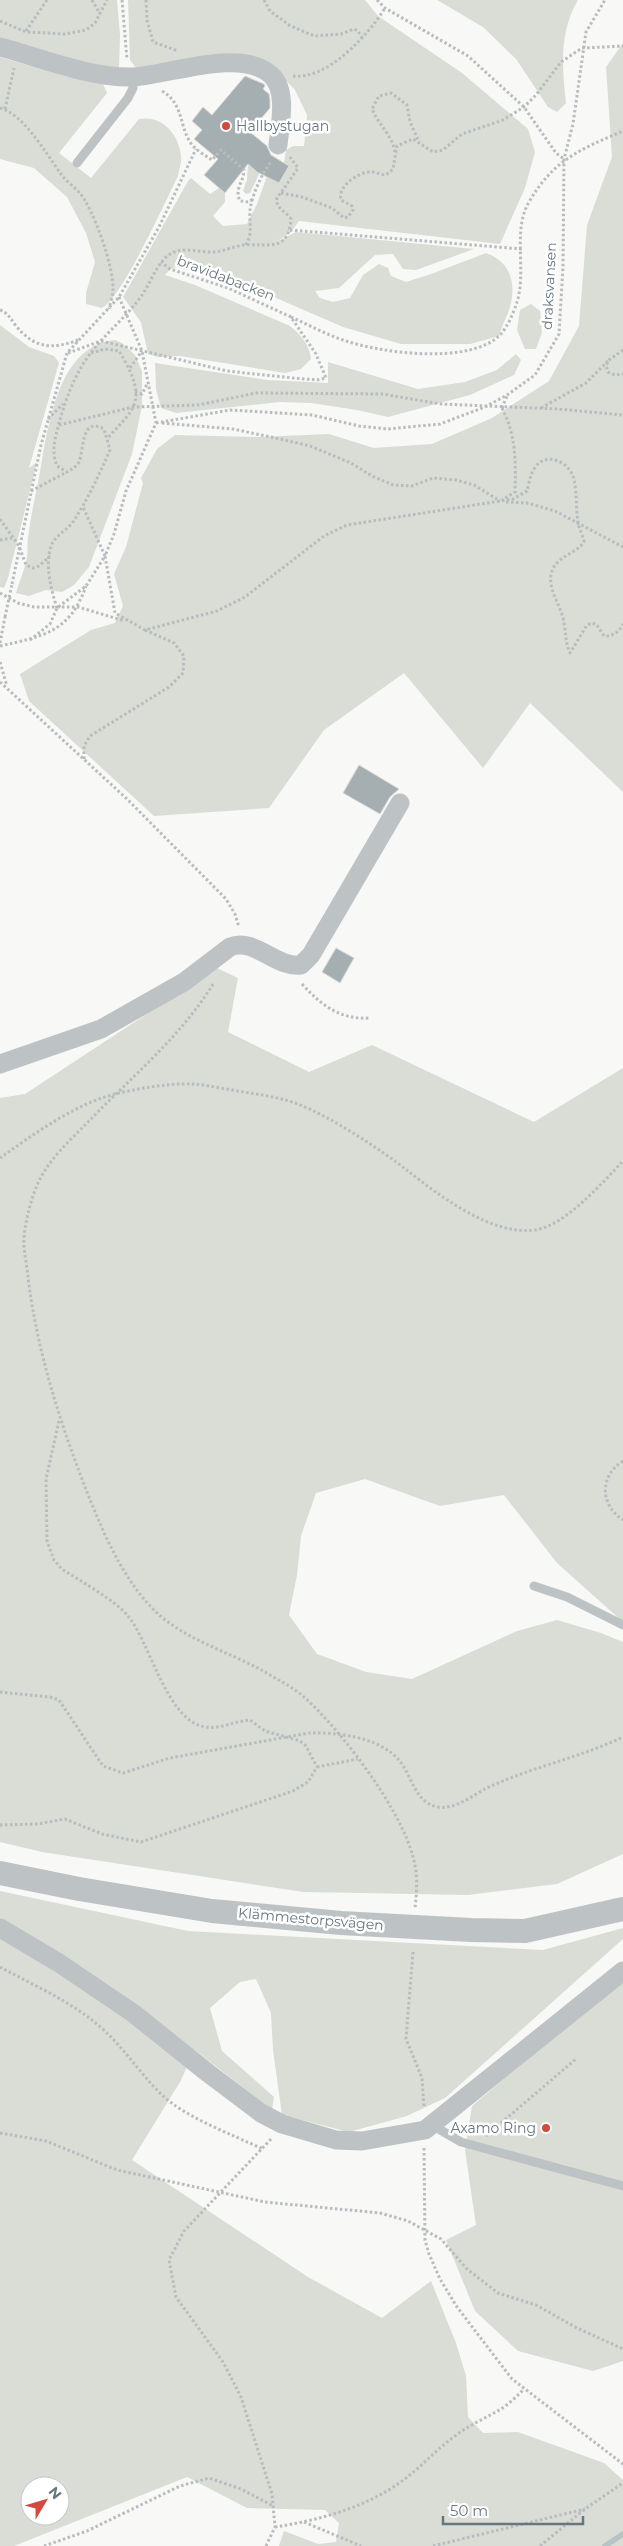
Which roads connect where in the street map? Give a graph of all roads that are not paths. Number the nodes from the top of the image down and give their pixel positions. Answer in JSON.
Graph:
{"nodes":[{"id":1,"x":9,"y":49,"type":"edge"},
{"id":2,"x":133,"y":77,"type":"junction"},
{"id":3,"x":278,"y":145,"type":"road end"},
{"id":4,"x":77,"y":164,"type":"dead end"},
{"id":5,"x":400,"y":803,"type":"dead end"},
{"id":6,"x":0,"y":1064,"type":"edge"},
{"id":7,"x":534,"y":1586,"type":"dead end"},
{"id":8,"x":623,"y":1625,"type":"edge"},
{"id":9,"x":0,"y":1873,"type":"edge"},
{"id":10,"x":623,"y":1909,"type":"edge"},
{"id":11,"x":0,"y":1928,"type":"edge"},
{"id":12,"x":623,"y":1971,"type":"edge"},
{"id":13,"x":428,"y":2128,"type":"junction"},
{"id":14,"x":623,"y":2186,"type":"edge"}],
"edges":[{"from":1,"to":2,"type":"street"},
{"from":2,"to":3,"type":"street"},
{"from":2,"to":4,"type":"lane"},
{"from":5,"to":6,"type":"street"},
{"from":7,"to":8,"type":"lane"},
{"from":9,"to":10,"type":"street","name":"Klämmestorpsvägen"},
{"from":11,"to":13,"type":"street"},
{"from":12,"to":13,"type":"street"},
{"from":13,"to":14,"type":"lane"}]}
